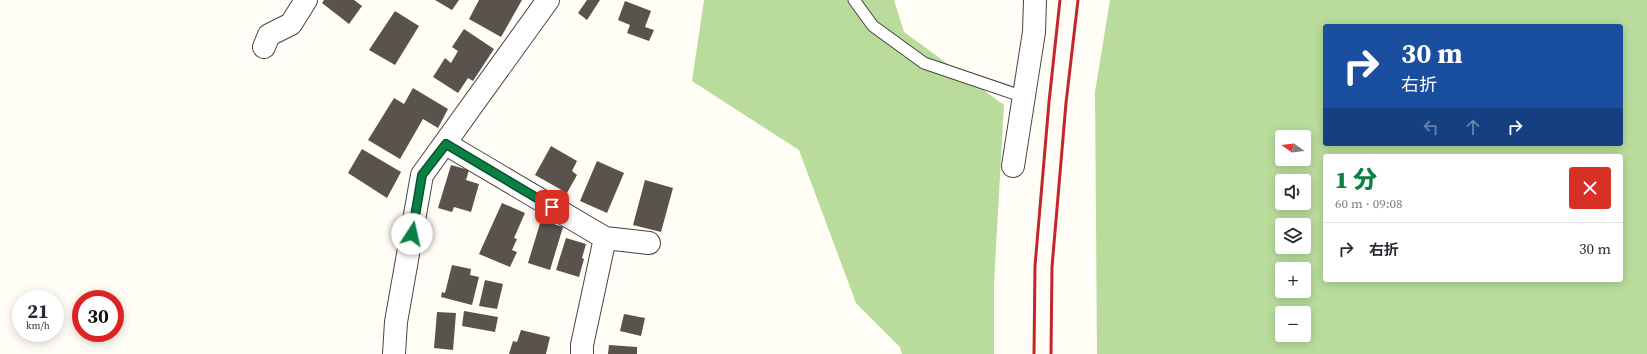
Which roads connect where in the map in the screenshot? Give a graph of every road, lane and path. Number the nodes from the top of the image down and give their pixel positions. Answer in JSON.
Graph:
{"nodes":[{"id":1,"x":306,"y":0,"type":"edge"},
{"id":2,"x":548,"y":0,"type":"edge"},
{"id":3,"x":854,"y":0,"type":"edge"},
{"id":4,"x":1035,"y":0,"type":"edge"},
{"id":5,"x":264,"y":47,"type":"dead end"},
{"id":6,"x":1024,"y":98,"type":"junction"},
{"id":7,"x":446,"y":144,"type":"junction"},
{"id":8,"x":1013,"y":166,"type":"dead end"},
{"id":9,"x":605,"y":238,"type":"junction"},
{"id":10,"x":649,"y":243,"type":"dead end"},
{"id":11,"x":394,"y":354,"type":"edge"},
{"id":12,"x":582,"y":354,"type":"edge"}],
"edges":[{"from":1,"to":5,"type":"street"},
{"from":2,"to":7,"type":"street"},
{"from":3,"to":6,"type":"lane"},
{"from":4,"to":6,"type":"street"},
{"from":6,"to":8,"type":"street"},
{"from":7,"to":9,"type":"street"},
{"from":7,"to":11,"type":"street"},
{"from":9,"to":10,"type":"street"},
{"from":9,"to":12,"type":"street"}]}
